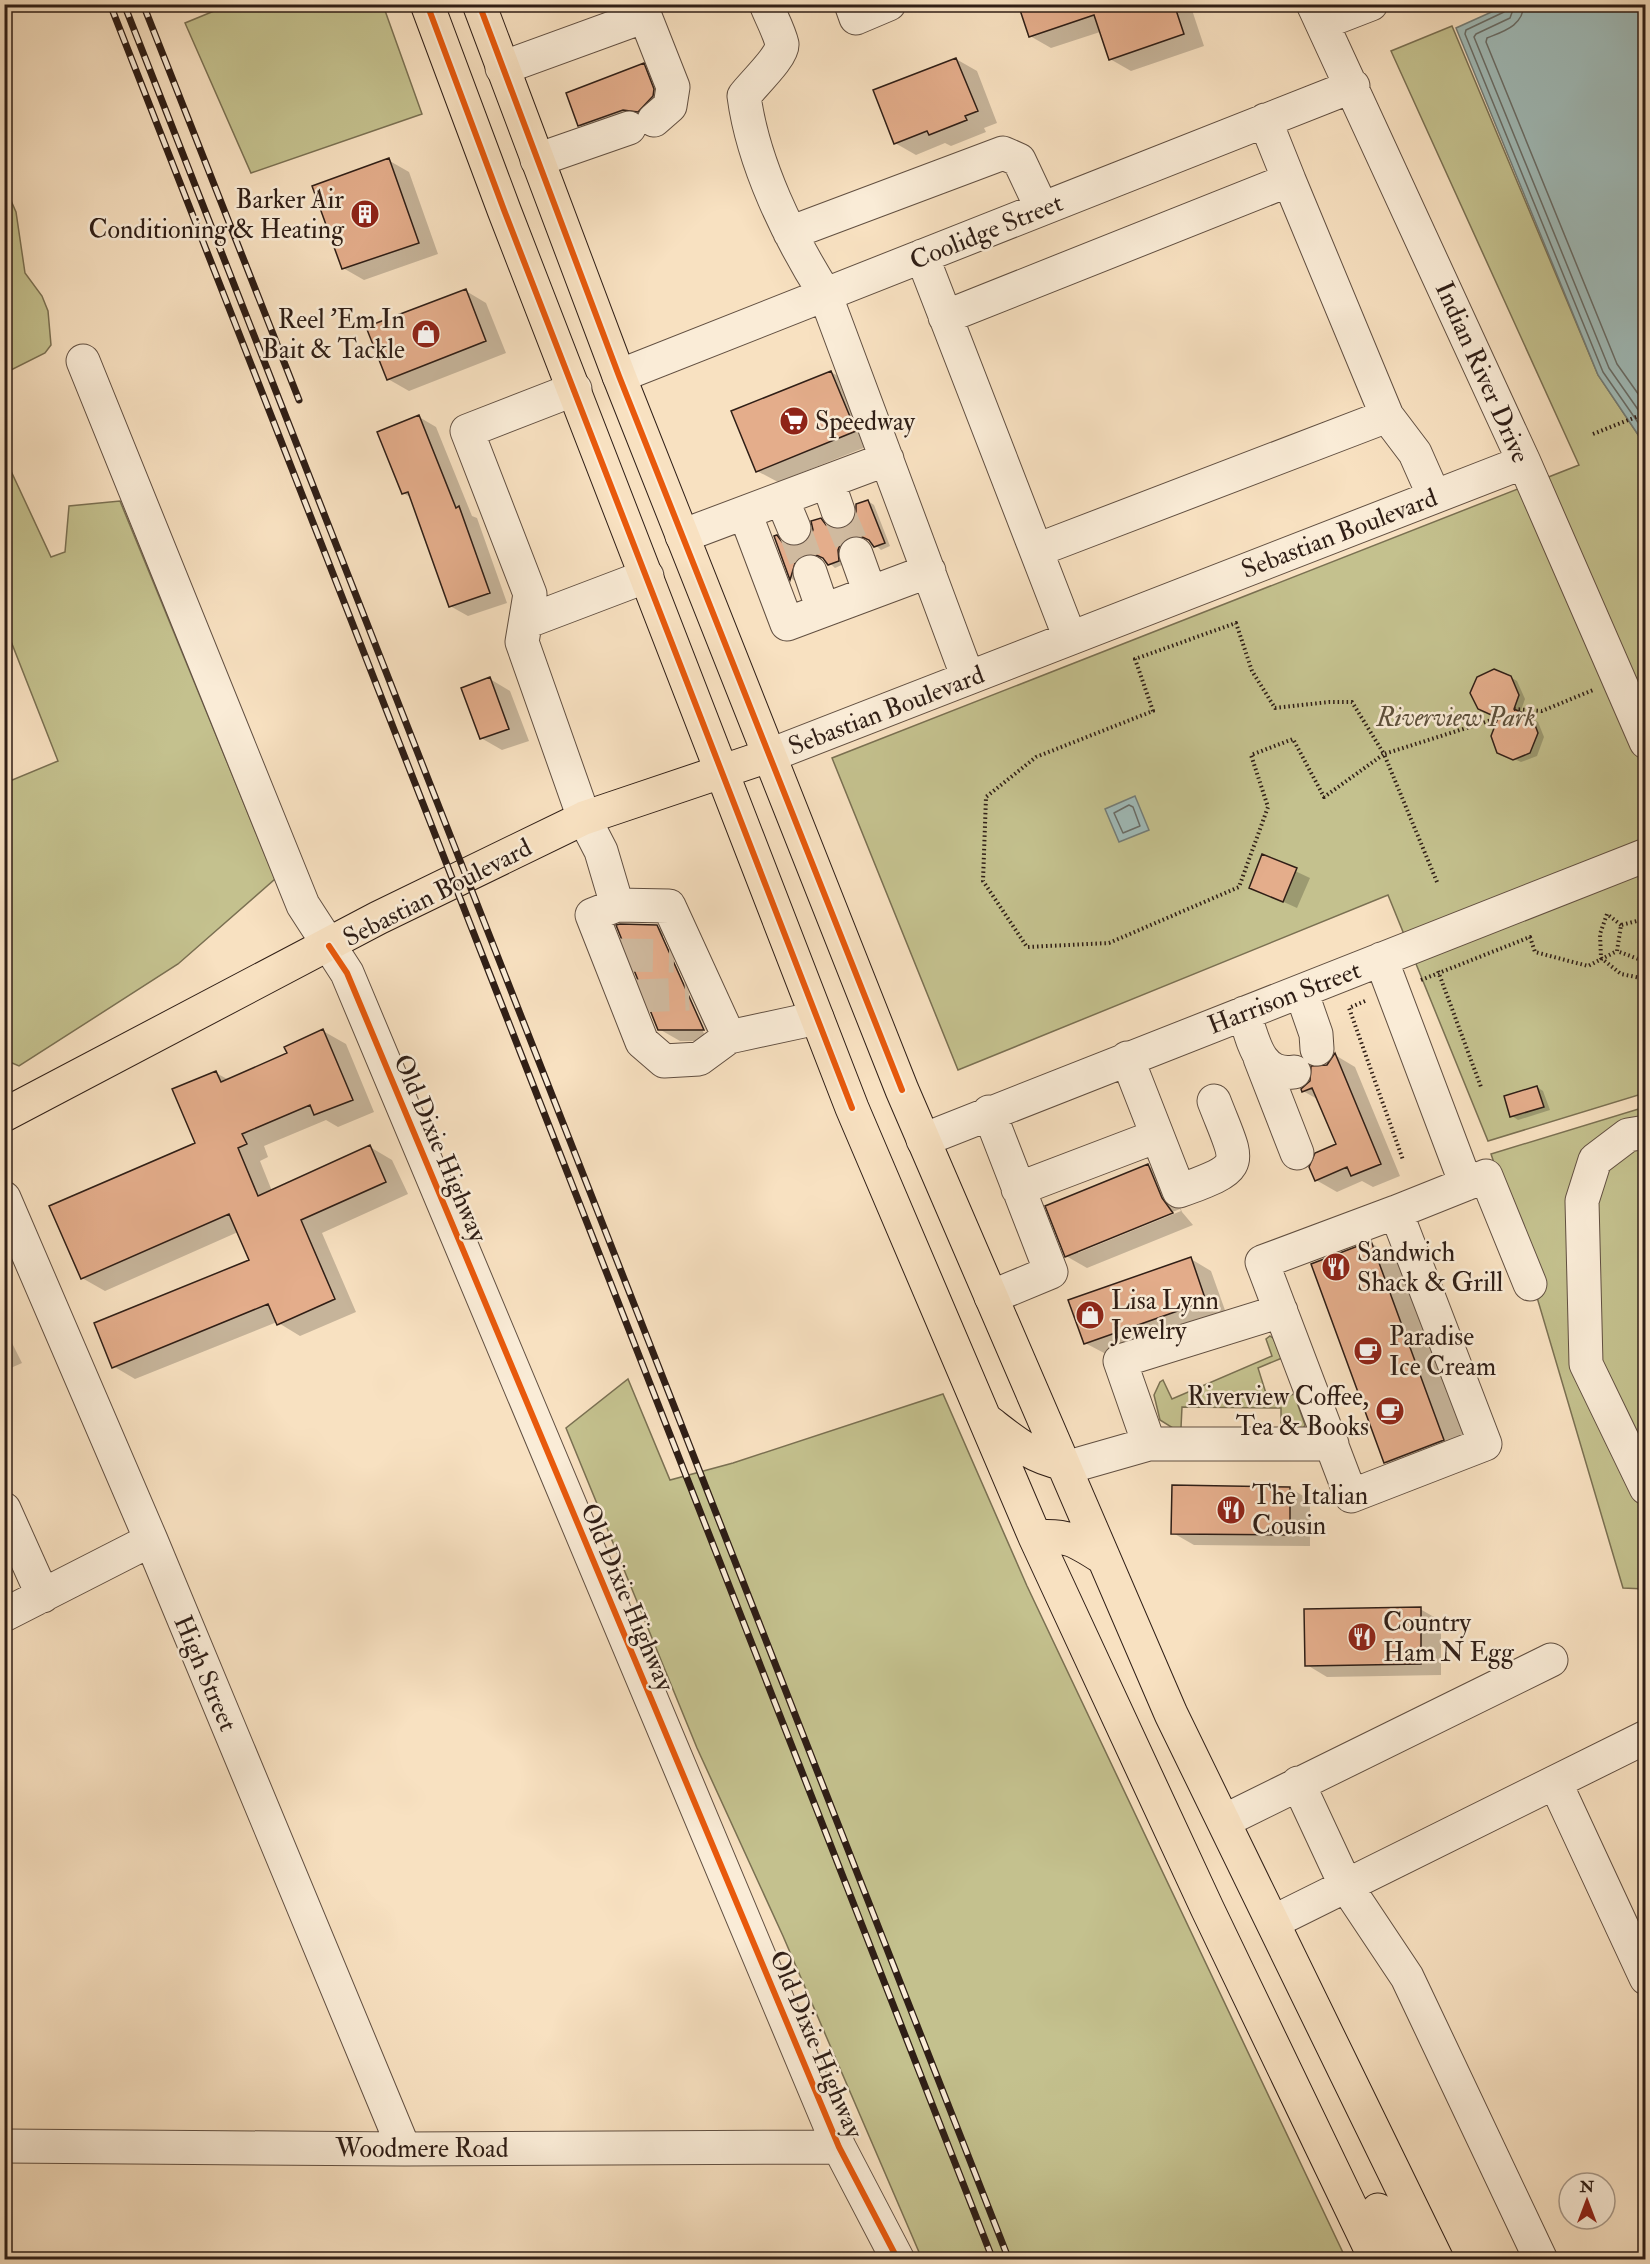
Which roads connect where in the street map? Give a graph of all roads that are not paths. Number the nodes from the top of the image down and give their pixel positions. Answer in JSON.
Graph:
{"nodes":[{"id":1,"x":427,"y":4,"type":"edge"},
{"id":2,"x":479,"y":4,"type":"edge"},
{"id":3,"x":766,"y":4,"type":"edge"},
{"id":4,"x":851,"y":4,"type":"edge"},
{"id":5,"x":889,"y":4,"type":"edge"},
{"id":6,"x":1371,"y":4,"type":"edge"},
{"id":7,"x":643,"y":10,"type":"edge"},
{"id":8,"x":1318,"y":14,"type":"edge"},
{"id":9,"x":446,"y":56,"type":"junction"},
{"id":10,"x":502,"y":68,"type":"junction"},
{"id":11,"x":1353,"y":86,"type":"junction"},
{"id":12,"x":518,"y":112,"type":"junction"},
{"id":13,"x":1265,"y":120,"type":"junction"},
{"id":14,"x":537,"y":160,"type":"junction"},
{"id":15,"x":1288,"y":180,"type":"junction"},
{"id":16,"x":1042,"y":209,"type":"junction"},
{"id":17,"x":790,"y":233,"type":"junction"},
{"id":18,"x":922,"y":256,"type":"junction"},
{"id":19,"x":825,"y":294,"type":"junction"},
{"id":20,"x":945,"y":317,"type":"junction"},
{"id":21,"x":83,"y":361,"type":"dead end"},
{"id":22,"x":619,"y":376,"type":"junction"},
{"id":23,"x":575,"y":389,"type":"junction"},
{"id":24,"x":1387,"y":416,"type":"junction"},
{"id":25,"x":887,"y":459,"type":"junction"},
{"id":26,"x":1524,"y":462,"type":"junction"},
{"id":27,"x":1434,"y":496,"type":"junction"},
{"id":28,"x":745,"y":513,"type":"junction"},
{"id":29,"x":682,"y":536,"type":"junction"},
{"id":30,"x":1037,"y":550,"type":"junction"},
{"id":31,"x":856,"y":554,"type":"tunnel mouth"},
{"id":32,"x":929,"y":571,"type":"junction"},
{"id":33,"x":810,"y":573,"type":"tunnel mouth"},
{"id":34,"x":647,"y":576,"type":"junction"},
{"id":35,"x":870,"y":593,"type":"junction"},
{"id":36,"x":824,"y":610,"type":"junction"},
{"id":37,"x":526,"y":622,"type":"junction"},
{"id":38,"x":1070,"y":638,"type":"junction"},
{"id":39,"x":968,"y":678,"type":"junction"},
{"id":40,"x":1646,"y":742,"type":"edge"},
{"id":41,"x":768,"y":756,"type":"junction"},
{"id":42,"x":722,"y":771,"type":"junction"},
{"id":43,"x":584,"y":818,"type":"junction"},
{"id":44,"x":1646,"y":855,"type":"edge"},
{"id":45,"x":617,"y":905,"type":"junction"},
{"id":46,"x":329,"y":946,"type":"junction"},
{"id":47,"x":1381,"y":959,"type":"junction"},
{"id":48,"x":1301,"y":991,"type":"junction"},
{"id":49,"x":1244,"y":1013,"type":"junction"},
{"id":50,"x":817,"y":1018,"type":"junction"},
{"id":51,"x":729,"y":1037,"type":"junction"},
{"id":52,"x":1317,"y":1049,"type":"dead end"},
{"id":53,"x":1127,"y":1058,"type":"junction"},
{"id":54,"x":1260,"y":1058,"type":"junction"},
{"id":55,"x":1294,"y":1072,"type":"dead end"},
{"id":56,"x":1214,"y":1101,"type":"dead end"},
{"id":57,"x":989,"y":1112,"type":"junction"},
{"id":58,"x":4,"y":1115,"type":"edge"},
{"id":59,"x":1646,"y":1132,"type":"edge"},
{"id":60,"x":1157,"y":1136,"type":"junction"},
{"id":61,"x":923,"y":1140,"type":"junction"},
{"id":62,"x":1297,"y":1154,"type":"dead end"},
{"id":63,"x":1466,"y":1184,"type":"junction"},
{"id":64,"x":1018,"y":1189,"type":"junction"},
{"id":65,"x":1396,"y":1212,"type":"junction"},
{"id":66,"x":9,"y":1218,"type":"edge"},
{"id":67,"x":1530,"y":1284,"type":"dead end"},
{"id":68,"x":991,"y":1297,"type":"junction"},
{"id":69,"x":1281,"y":1311,"type":"junction"},
{"id":70,"x":984,"y":1419,"type":"junction"},
{"id":71,"x":1149,"y":1444,"type":"junction"},
{"id":72,"x":1332,"y":1444,"type":"junction"},
{"id":73,"x":1064,"y":1466,"type":"junction"},
{"id":74,"x":1646,"y":1488,"type":"edge"},
{"id":75,"x":4,"y":1509,"type":"edge"},
{"id":76,"x":1035,"y":1537,"type":"junction"},
{"id":77,"x":151,"y":1540,"type":"junction"},
{"id":78,"x":1104,"y":1558,"type":"junction"},
{"id":79,"x":43,"y":1596,"type":"junction"},
{"id":80,"x":4,"y":1615,"type":"edge"},
{"id":81,"x":1551,"y":1660,"type":"dead end"},
{"id":82,"x":1646,"y":1737,"type":"edge"},
{"id":83,"x":1555,"y":1782,"type":"junction"},
{"id":84,"x":1298,"y":1783,"type":"junction"},
{"id":85,"x":1224,"y":1821,"type":"junction"},
{"id":86,"x":1345,"y":1884,"type":"junction"},
{"id":87,"x":1273,"y":1922,"type":"junction"},
{"id":88,"x":1646,"y":1978,"type":"edge"},
{"id":89,"x":1260,"y":2018,"type":"junction"},
{"id":90,"x":4,"y":2146,"type":"edge"},
{"id":91,"x":839,"y":2147,"type":"junction"},
{"id":92,"x":404,"y":2149,"type":"junction"},
{"id":93,"x":898,"y":2259,"type":"edge"},
{"id":94,"x":1376,"y":2259,"type":"edge"},
{"id":95,"x":1402,"y":2259,"type":"edge"},
{"id":96,"x":1437,"y":2259,"type":"edge"},
{"id":97,"x":1541,"y":2259,"type":"edge"}],
"edges":[{"from":1,"to":9,"type":"main road"},
{"from":2,"to":10,"type":"main road"},
{"from":3,"to":17,"type":"street"},
{"from":4,"to":5,"type":"street"},
{"from":6,"to":8,"type":"street"},
{"from":7,"to":10,"type":"street"},
{"from":7,"to":14,"type":"street"},
{"from":8,"to":11,"type":"street","name":"Indian River Drive"},
{"from":9,"to":12,"type":"main road"},
{"from":9,"to":23,"type":"main road"},
{"from":10,"to":12,"type":"main road"},
{"from":11,"to":13,"type":"street","name":"Coolidge Street"},
{"from":11,"to":26,"type":"street","name":"Indian River Drive"},
{"from":12,"to":14,"type":"main road"},
{"from":13,"to":15,"type":"street"},
{"from":13,"to":16,"type":"street","name":"Coolidge Street"},
{"from":14,"to":22,"type":"main road"},
{"from":15,"to":20,"type":"street"},
{"from":15,"to":24,"type":"street"},
{"from":16,"to":17,"type":"street"},
{"from":16,"to":18,"type":"street","name":"Coolidge Street"},
{"from":17,"to":19,"type":"street"},
{"from":18,"to":19,"type":"street","name":"Coolidge Street"},
{"from":18,"to":20,"type":"street"},
{"from":19,"to":22,"type":"street","name":"Coolidge Street"},
{"from":19,"to":25,"type":"street"},
{"from":20,"to":30,"type":"street"},
{"from":21,"to":46,"type":"street","name":"Old Dixie Highway"},
{"from":22,"to":29,"type":"main road"},
{"from":23,"to":34,"type":"main road"},
{"from":23,"to":37,"type":"street"},
{"from":24,"to":27,"type":"street"},
{"from":24,"to":30,"type":"street"},
{"from":25,"to":28,"type":"street"},
{"from":25,"to":32,"type":"street"},
{"from":26,"to":27,"type":"street","name":"Sebastian Boulevard"},
{"from":26,"to":40,"type":"street","name":"Indian River Drive"},
{"from":27,"to":38,"type":"street","name":"Sebastian Boulevard"},
{"from":28,"to":29,"type":"street"},
{"from":28,"to":36,"type":"street"},
{"from":29,"to":41,"type":"main road"},
{"from":30,"to":38,"type":"street"},
{"from":31,"to":35,"type":"street"},
{"from":32,"to":35,"type":"street"},
{"from":32,"to":39,"type":"street"},
{"from":33,"to":36,"type":"street"},
{"from":34,"to":37,"type":"street"},
{"from":34,"to":42,"type":"main road"},
{"from":35,"to":36,"type":"street"},
{"from":37,"to":43,"type":"street"},
{"from":38,"to":39,"type":"street","name":"Sebastian Boulevard"},
{"from":39,"to":41,"type":"street","name":"Sebastian Boulevard"},
{"from":41,"to":42,"type":"main road","name":"Sebastian Boulevard"},
{"from":41,"to":61,"type":"main road"},
{"from":42,"to":43,"type":"main road","name":"Sebastian Boulevard"},
{"from":42,"to":50,"type":"main road"},
{"from":43,"to":45,"type":"street"},
{"from":43,"to":46,"type":"main road","name":"Sebastian Boulevard"},
{"from":44,"to":47,"type":"street","name":"Harrison Street"},
{"from":45,"to":51,"type":"street"},
{"from":45,"to":51,"type":"street"},
{"from":46,"to":58,"type":"main road","name":"Sebastian Boulevard"},
{"from":46,"to":91,"type":"street","name":"Old Dixie Highway"},
{"from":47,"to":48,"type":"street","name":"Harrison Street"},
{"from":47,"to":63,"type":"street"},
{"from":48,"to":49,"type":"street","name":"Harrison Street"},
{"from":48,"to":52,"type":"street"},
{"from":49,"to":53,"type":"street","name":"Harrison Street"},
{"from":49,"to":54,"type":"street"},
{"from":50,"to":51,"type":"street"},
{"from":50,"to":70,"type":"main road"},
{"from":53,"to":57,"type":"street","name":"Harrison Street"},
{"from":53,"to":60,"type":"street"},
{"from":54,"to":55,"type":"street"},
{"from":54,"to":62,"type":"street"},
{"from":56,"to":60,"type":"street"},
{"from":57,"to":61,"type":"street","name":"Harrison Street"},
{"from":57,"to":64,"type":"street"},
{"from":59,"to":74,"type":"street"},
{"from":60,"to":64,"type":"street"},
{"from":61,"to":68,"type":"main road"},
{"from":63,"to":65,"type":"street"},
{"from":63,"to":67,"type":"street"},
{"from":64,"to":68,"type":"street"},
{"from":65,"to":69,"type":"street"},
{"from":65,"to":72,"type":"street"},
{"from":66,"to":77,"type":"street","name":"High Street"},
{"from":68,"to":73,"type":"main road"},
{"from":69,"to":71,"type":"street"},
{"from":69,"to":72,"type":"street"},
{"from":70,"to":73,"type":"main road"},
{"from":70,"to":76,"type":"main road"},
{"from":71,"to":72,"type":"street"},
{"from":71,"to":73,"type":"street"},
{"from":73,"to":78,"type":"main road"},
{"from":75,"to":79,"type":"street"},
{"from":76,"to":78,"type":"main road"},
{"from":76,"to":89,"type":"main road"},
{"from":77,"to":79,"type":"street"},
{"from":77,"to":92,"type":"street","name":"High Street"},
{"from":78,"to":85,"type":"main road"},
{"from":79,"to":80,"type":"street"},
{"from":81,"to":84,"type":"street"},
{"from":82,"to":83,"type":"street"},
{"from":83,"to":86,"type":"street"},
{"from":83,"to":88,"type":"street"},
{"from":84,"to":85,"type":"street"},
{"from":84,"to":86,"type":"street"},
{"from":85,"to":87,"type":"main road"},
{"from":86,"to":87,"type":"street"},
{"from":86,"to":97,"type":"street"},
{"from":87,"to":96,"type":"main road"},
{"from":89,"to":94,"type":"main road"},
{"from":89,"to":95,"type":"main road"},
{"from":90,"to":92,"type":"street","name":"Woodmere Road"},
{"from":91,"to":92,"type":"street","name":"Woodmere Road"},
{"from":91,"to":93,"type":"street","name":"Old Dixie Highway"}]}
